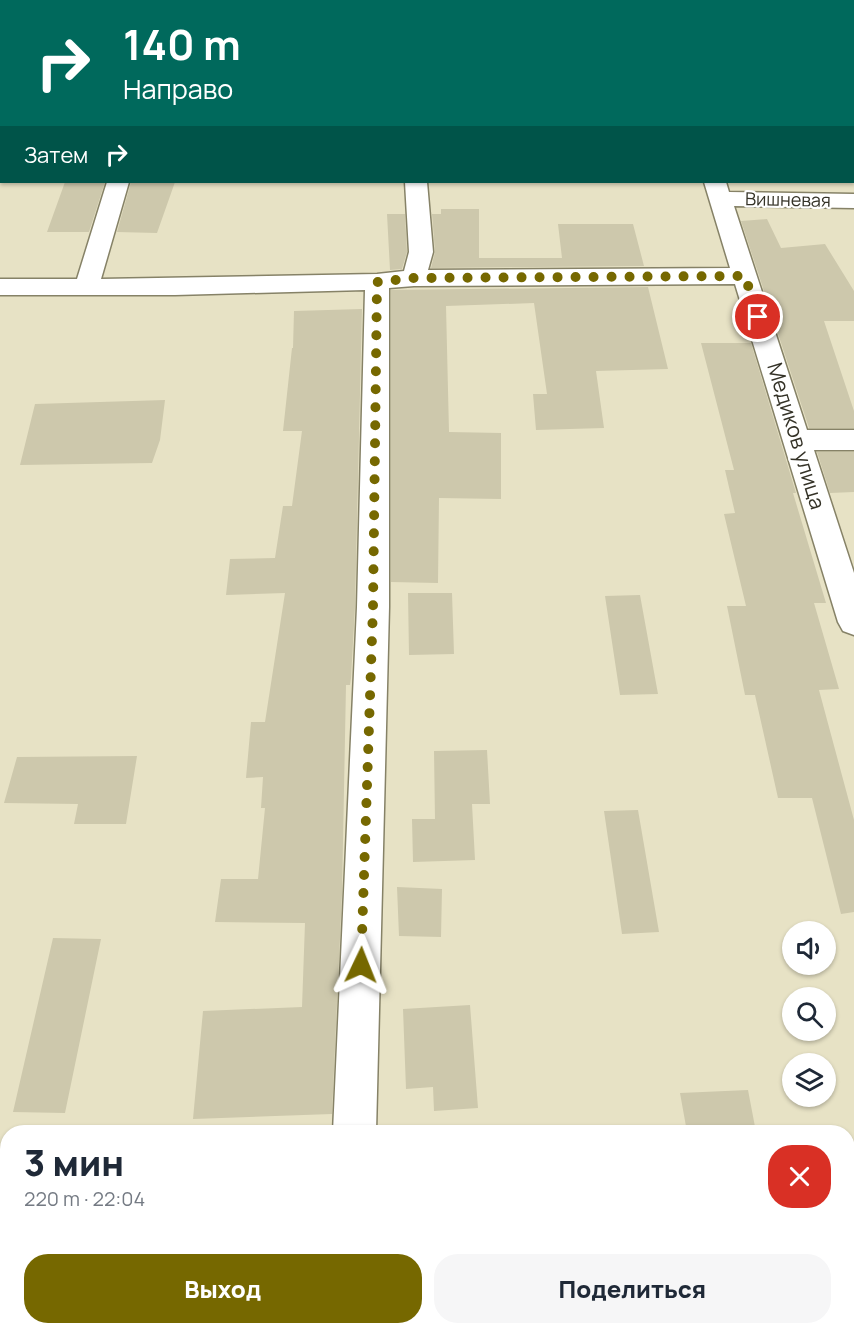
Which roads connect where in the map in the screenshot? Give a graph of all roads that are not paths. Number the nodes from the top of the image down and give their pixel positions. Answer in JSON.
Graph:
{"nodes":[{"id":1,"x":118,"y":183,"type":"edge"},
{"id":2,"x":416,"y":183,"type":"edge"},
{"id":3,"x":718,"y":190,"type":"edge"},
{"id":4,"x":854,"y":201,"type":"edge"},
{"id":5,"x":745,"y":276,"type":"junction"},
{"id":6,"x":414,"y":278,"type":"junction"},
{"id":7,"x":377,"y":282,"type":"junction"},
{"id":8,"x":0,"y":287,"type":"edge"},
{"id":9,"x":87,"y":287,"type":"junction"},
{"id":10,"x":797,"y":440,"type":"junction"},
{"id":11,"x":854,"y":440,"type":"edge"},
{"id":12,"x":854,"y":622,"type":"edge"},
{"id":13,"x":355,"y":1125,"type":"edge"}],
"edges":[{"from":1,"to":9,"type":"street"},
{"from":2,"to":6,"type":"street"},
{"from":3,"to":4,"type":"street","name":"Вишневая"},
{"from":3,"to":5,"type":"street","name":"Медиков улица"},
{"from":5,"to":6,"type":"street"},
{"from":5,"to":10,"type":"street","name":"Медиков улица"},
{"from":6,"to":7,"type":"street"},
{"from":7,"to":9,"type":"street"},
{"from":7,"to":13,"type":"street"},
{"from":8,"to":9,"type":"street"},
{"from":10,"to":11,"type":"street"},
{"from":10,"to":12,"type":"street","name":"Медиков улица"}]}
